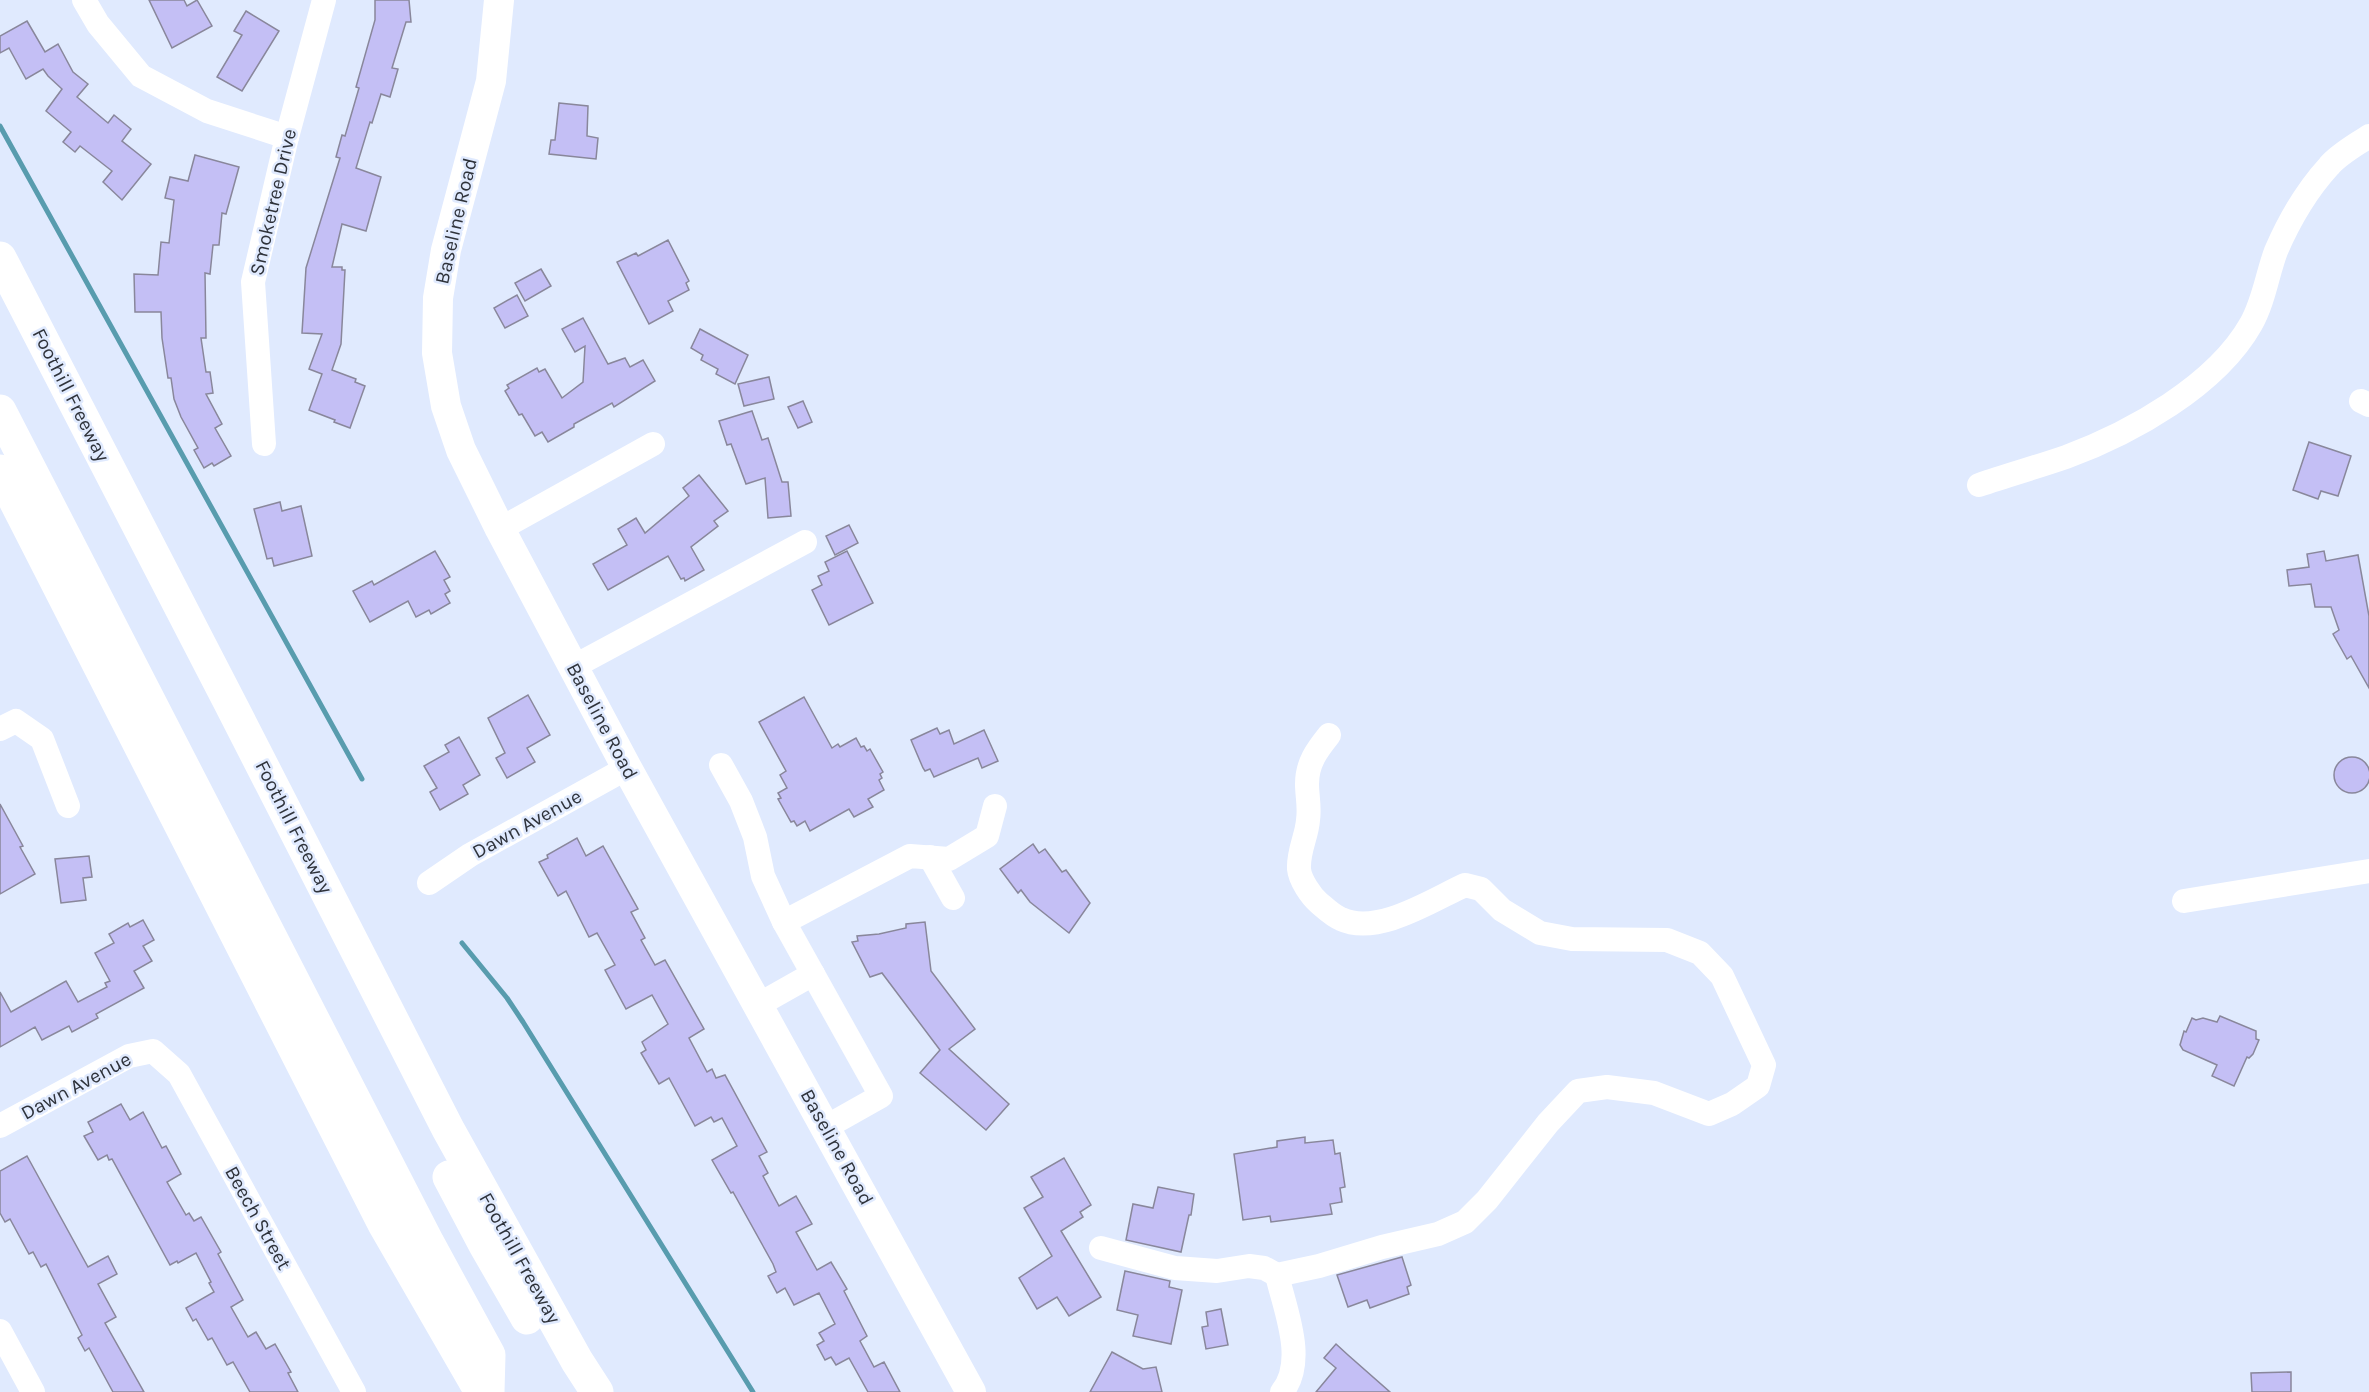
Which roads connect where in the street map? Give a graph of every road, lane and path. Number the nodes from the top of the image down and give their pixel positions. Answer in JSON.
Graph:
{"nodes":[{"id":1,"x":84,"y":0,"type":"edge"},
{"id":2,"x":324,"y":0,"type":"edge"},
{"id":3,"x":499,"y":0,"type":"edge"},
{"id":4,"x":2369,"y":136,"type":"edge"},
{"id":5,"x":287,"y":137,"type":"junction"},
{"id":6,"x":0,"y":258,"type":"edge"},
{"id":7,"x":0,"y":302,"type":"edge"},
{"id":8,"x":0,"y":411,"type":"edge"},
{"id":9,"x":264,"y":444,"type":"dead end"},
{"id":10,"x":653,"y":444,"type":"dead end"},
{"id":11,"x":0,"y":471,"type":"edge"},
{"id":12,"x":1979,"y":484,"type":"dead end"},
{"id":13,"x":500,"y":529,"type":"junction"},
{"id":14,"x":805,"y":542,"type":"dead end"},
{"id":15,"x":573,"y":667,"type":"junction"},
{"id":16,"x":0,"y":729,"type":"edge"},
{"id":17,"x":1329,"y":735,"type":"dead end"},
{"id":18,"x":722,"y":765,"type":"dead end"},
{"id":19,"x":627,"y":768,"type":"junction"},
{"id":20,"x":68,"y":806,"type":"dead end"},
{"id":21,"x":995,"y":806,"type":"dead end"},
{"id":22,"x":930,"y":857,"type":"junction"},
{"id":23,"x":2369,"y":871,"type":"edge"},
{"id":24,"x":429,"y":883,"type":"dead end"},
{"id":25,"x":953,"y":898,"type":"dead end"},
{"id":26,"x":2184,"y":901,"type":"dead end"},
{"id":27,"x":784,"y":922,"type":"junction"},
{"id":28,"x":813,"y":974,"type":"junction"},
{"id":29,"x":758,"y":1005,"type":"junction"},
{"id":30,"x":153,"y":1051,"type":"joint"},
{"id":31,"x":0,"y":1126,"type":"edge"},
{"id":32,"x":826,"y":1126,"type":"junction"},
{"id":33,"x":1101,"y":1248,"type":"dead end"},
{"id":34,"x":1277,"y":1275,"type":"junction"},
{"id":35,"x":0,"y":1331,"type":"edge"},
{"id":36,"x":577,"y":1361,"type":"junction"},
{"id":37,"x":33,"y":1392,"type":"edge"},
{"id":38,"x":354,"y":1392,"type":"edge"},
{"id":39,"x":481,"y":1392,"type":"edge"},
{"id":40,"x":488,"y":1392,"type":"edge"},
{"id":41,"x":597,"y":1392,"type":"edge"},
{"id":42,"x":971,"y":1392,"type":"edge"},
{"id":43,"x":1282,"y":1392,"type":"edge"}],
"edges":[{"from":1,"to":5,"type":"street"},
{"from":2,"to":5,"type":"street","name":"Smoketree Drive"},
{"from":3,"to":13,"type":"main road","name":"Baseline Road"},
{"from":4,"to":12,"type":"street"},
{"from":5,"to":9,"type":"street","name":"Smoketree Drive"},
{"from":6,"to":36,"type":"highway","name":"Foothill Freeway"},
{"from":7,"to":36,"type":"highway"},
{"from":8,"to":40,"type":"highway"},
{"from":10,"to":13,"type":"street"},
{"from":11,"to":39,"type":"highway"},
{"from":13,"to":15,"type":"main road","name":"Baseline Road"},
{"from":14,"to":15,"type":"street"},
{"from":15,"to":19,"type":"main road","name":"Baseline Road"},
{"from":16,"to":20,"type":"street"},
{"from":17,"to":34,"type":"street"},
{"from":18,"to":27,"type":"street"},
{"from":19,"to":24,"type":"street","name":"Dawn Avenue"},
{"from":19,"to":29,"type":"main road","name":"Baseline Road"},
{"from":21,"to":22,"type":"street"},
{"from":22,"to":25,"type":"street"},
{"from":22,"to":27,"type":"street"},
{"from":23,"to":26,"type":"street"},
{"from":27,"to":28,"type":"street"},
{"from":28,"to":29,"type":"street"},
{"from":28,"to":32,"type":"street"},
{"from":29,"to":32,"type":"main road","name":"Baseline Road"},
{"from":30,"to":31,"type":"street","name":"Dawn Avenue"},
{"from":30,"to":38,"type":"street","name":"Beech Street"},
{"from":32,"to":42,"type":"main road","name":"Baseline Road"},
{"from":33,"to":34,"type":"street"},
{"from":34,"to":43,"type":"street"},
{"from":35,"to":37,"type":"street"},
{"from":36,"to":41,"type":"highway","name":"Foothill Freeway"}]}
